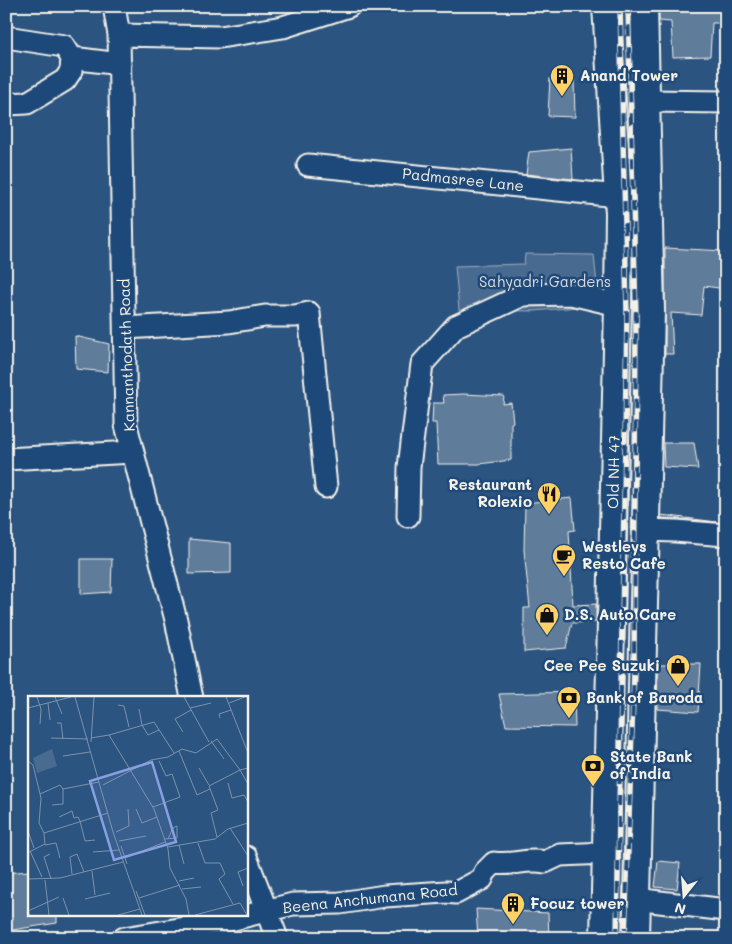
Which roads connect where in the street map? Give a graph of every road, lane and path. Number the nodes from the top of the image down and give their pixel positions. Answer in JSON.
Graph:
{"nodes":[{"id":1,"x":114,"y":6,"type":"edge"},
{"id":2,"x":349,"y":6,"type":"edge"},
{"id":3,"x":606,"y":6,"type":"edge"},
{"id":4,"x":644,"y":6,"type":"edge"},
{"id":5,"x":119,"y":35,"type":"junction"},
{"id":6,"x":6,"y":36,"type":"edge"},
{"id":7,"x":72,"y":58,"type":"junction"},
{"id":8,"x":120,"y":64,"type":"junction"},
{"id":9,"x":646,"y":101,"type":"junction"},
{"id":10,"x":726,"y":102,"type":"edge"},
{"id":11,"x":6,"y":107,"type":"edge"},
{"id":12,"x":308,"y":164,"type":"dead end"},
{"id":13,"x":618,"y":204,"type":"junction"},
{"id":14,"x":648,"y":214,"type":"junction"},
{"id":15,"x":618,"y":306,"type":"junction"},
{"id":16,"x":125,"y":328,"type":"junction"},
{"id":17,"x":133,"y":452,"type":"junction"},
{"id":18,"x":6,"y":459,"type":"edge"},
{"id":19,"x":326,"y":486,"type":"dead end"},
{"id":20,"x":408,"y":516,"type":"dead end"},
{"id":21,"x":645,"y":530,"type":"junction"},
{"id":22,"x":726,"y":535,"type":"edge"},
{"id":23,"x":192,"y":696,"type":"edge"},
{"id":24,"x":606,"y":853,"type":"junction"},
{"id":25,"x":248,"y":863,"type":"edge"},
{"id":26,"x":635,"y":899,"type":"junction"},
{"id":27,"x":726,"y":910,"type":"edge"},
{"id":28,"x":267,"y":912,"type":"junction"},
{"id":29,"x":124,"y":938,"type":"edge"},
{"id":30,"x":277,"y":938,"type":"edge"},
{"id":31,"x":604,"y":938,"type":"edge"},
{"id":32,"x":636,"y":938,"type":"edge"}],
"edges":[{"from":1,"to":5,"type":"street","name":"Kannanthodath Road"},
{"from":2,"to":5,"type":"street"},
{"from":3,"to":13,"type":"main road","name":"Old NH 47"},
{"from":4,"to":9,"type":"main road"},
{"from":5,"to":8,"type":"street","name":"Kannanthodath Road"},
{"from":6,"to":7,"type":"street"},
{"from":7,"to":8,"type":"street"},
{"from":7,"to":11,"type":"street"},
{"from":8,"to":16,"type":"street","name":"Kannanthodath Road"},
{"from":9,"to":10,"type":"street"},
{"from":9,"to":14,"type":"main road"},
{"from":12,"to":13,"type":"street","name":"Padmasree Lane"},
{"from":13,"to":14,"type":"main road"},
{"from":13,"to":15,"type":"main road","name":"Old NH 47"},
{"from":14,"to":21,"type":"main road"},
{"from":15,"to":20,"type":"street"},
{"from":15,"to":24,"type":"main road","name":"Old NH 47"},
{"from":16,"to":17,"type":"street","name":"Kannanthodath Road"},
{"from":16,"to":19,"type":"street"},
{"from":17,"to":18,"type":"street"},
{"from":17,"to":23,"type":"street","name":"Kannanthodath Road"},
{"from":21,"to":22,"type":"street"},
{"from":21,"to":26,"type":"main road"},
{"from":24,"to":28,"type":"street","name":"Beena Anchumana Road"},
{"from":24,"to":31,"type":"main road","name":"Old NH 47"},
{"from":25,"to":28,"type":"street"},
{"from":26,"to":27,"type":"street"},
{"from":26,"to":32,"type":"main road"},
{"from":28,"to":29,"type":"street","name":"Beena Anchumana Road"},
{"from":28,"to":30,"type":"street"}]}
